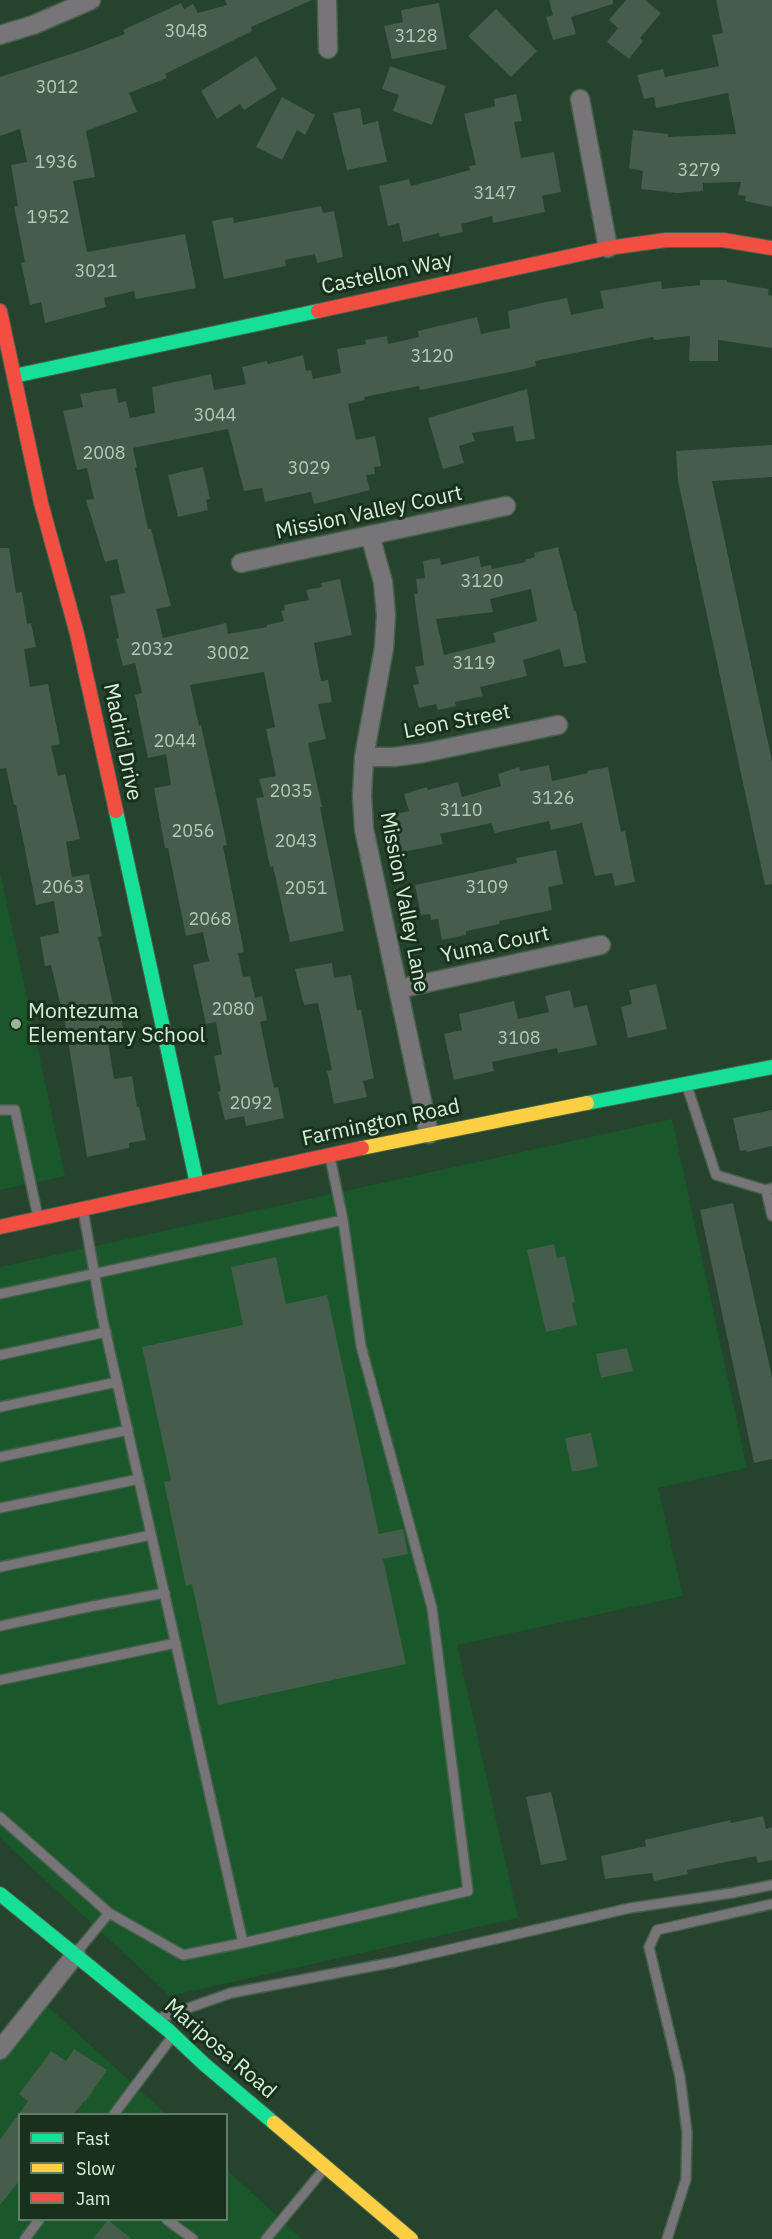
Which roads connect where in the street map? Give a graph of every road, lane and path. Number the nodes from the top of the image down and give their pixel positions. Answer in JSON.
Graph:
{"nodes":[{"id":1,"x":91,"y":0,"type":"edge"},
{"id":2,"x":327,"y":0,"type":"edge"},
{"id":3,"x":0,"y":34,"type":"edge"},
{"id":4,"x":328,"y":49,"type":"dead end"},
{"id":5,"x":580,"y":99,"type":"dead end"},
{"id":6,"x":608,"y":248,"type":"junction"},
{"id":7,"x":772,"y":248,"type":"edge"},
{"id":8,"x":0,"y":311,"type":"edge"},
{"id":9,"x":14,"y":376,"type":"junction"},
{"id":10,"x":506,"y":506,"type":"dead end"},
{"id":11,"x":370,"y":535,"type":"junction"},
{"id":12,"x":241,"y":563,"type":"dead end"},
{"id":13,"x":558,"y":725,"type":"dead end"},
{"id":14,"x":364,"y":757,"type":"junction"},
{"id":15,"x":601,"y":945,"type":"dead end"},
{"id":16,"x":398,"y":989,"type":"junction"},
{"id":17,"x":772,"y":1067,"type":"edge"},
{"id":18,"x":686,"y":1084,"type":"junction"},
{"id":19,"x":0,"y":1110,"type":"edge"},
{"id":20,"x":429,"y":1134,"type":"junction"},
{"id":21,"x":330,"y":1155,"type":"junction"},
{"id":22,"x":197,"y":1184,"type":"junction"},
{"id":23,"x":769,"y":1189,"type":"edge"},
{"id":24,"x":83,"y":1210,"type":"junction"},
{"id":25,"x":772,"y":1216,"type":"edge"},
{"id":26,"x":39,"y":1219,"type":"junction"},
{"id":27,"x":343,"y":1220,"type":"junction"},
{"id":28,"x":0,"y":1227,"type":"edge"},
{"id":29,"x":95,"y":1275,"type":"junction"},
{"id":30,"x":0,"y":1294,"type":"edge"},
{"id":31,"x":106,"y":1332,"type":"junction"},
{"id":32,"x":0,"y":1355,"type":"edge"},
{"id":33,"x":117,"y":1382,"type":"junction"},
{"id":34,"x":0,"y":1407,"type":"edge"},
{"id":35,"x":128,"y":1430,"type":"junction"},
{"id":36,"x":0,"y":1457,"type":"edge"},
{"id":37,"x":139,"y":1479,"type":"junction"},
{"id":38,"x":0,"y":1508,"type":"edge"},
{"id":39,"x":151,"y":1535,"type":"junction"},
{"id":40,"x":0,"y":1567,"type":"edge"},
{"id":41,"x":165,"y":1593,"type":"junction"},
{"id":42,"x":0,"y":1626,"type":"edge"},
{"id":43,"x":176,"y":1643,"type":"junction"},
{"id":44,"x":0,"y":1680,"type":"edge"},
{"id":45,"x":0,"y":1818,"type":"edge"},
{"id":46,"x":772,"y":1885,"type":"edge"},
{"id":47,"x":0,"y":1894,"type":"edge"},
{"id":48,"x":772,"y":1904,"type":"edge"},
{"id":49,"x":109,"y":1913,"type":"junction"},
{"id":50,"x":243,"y":1943,"type":"junction"},
{"id":51,"x":76,"y":1954,"type":"junction"},
{"id":52,"x":155,"y":2019,"type":"junction"},
{"id":53,"x":174,"y":2035,"type":"junction"},
{"id":54,"x":0,"y":2050,"type":"edge"},
{"id":55,"x":116,"y":2113,"type":"edge"},
{"id":56,"x":326,"y":2167,"type":"junction"},
{"id":57,"x":38,"y":2221,"type":"edge"},
{"id":58,"x":168,"y":2221,"type":"edge"},
{"id":59,"x":25,"y":2239,"type":"edge"},
{"id":60,"x":193,"y":2239,"type":"edge"},
{"id":61,"x":266,"y":2239,"type":"edge"},
{"id":62,"x":411,"y":2239,"type":"edge"},
{"id":63,"x":667,"y":2239,"type":"edge"}],
"edges":[{"from":1,"to":3,"type":"street"},
{"from":2,"to":4,"type":"street"},
{"from":5,"to":6,"type":"street"},
{"from":6,"to":7,"type":"street","name":"Castellon Way"},
{"from":6,"to":9,"type":"street","name":"Castellon Way"},
{"from":8,"to":9,"type":"street","name":"Madrid Drive"},
{"from":9,"to":22,"type":"street","name":"Madrid Drive"},
{"from":10,"to":11,"type":"street","name":"Mission Valley Court"},
{"from":11,"to":12,"type":"street","name":"Mission Valley Court"},
{"from":11,"to":14,"type":"street","name":"Mission Valley Lane"},
{"from":13,"to":14,"type":"street","name":"Leon Street"},
{"from":14,"to":16,"type":"street","name":"Mission Valley Lane"},
{"from":15,"to":16,"type":"street","name":"Yuma Court"},
{"from":16,"to":20,"type":"street","name":"Mission Valley Lane"},
{"from":17,"to":18,"type":"street","name":"Farmington Road"},
{"from":18,"to":20,"type":"street","name":"Farmington Road"},
{"from":18,"to":23,"type":"lane"},
{"from":19,"to":26,"type":"lane"},
{"from":20,"to":21,"type":"street","name":"Farmington Road"},
{"from":21,"to":22,"type":"street","name":"Farmington Road"},
{"from":21,"to":27,"type":"lane"},
{"from":22,"to":24,"type":"street","name":"Farmington Road"},
{"from":23,"to":25,"type":"lane"},
{"from":24,"to":26,"type":"street","name":"Farmington Road"},
{"from":24,"to":29,"type":"lane"},
{"from":26,"to":28,"type":"street","name":"Farmington Road"},
{"from":27,"to":29,"type":"lane"},
{"from":27,"to":50,"type":"lane"},
{"from":29,"to":30,"type":"lane"},
{"from":29,"to":31,"type":"lane"},
{"from":31,"to":32,"type":"lane"},
{"from":31,"to":33,"type":"lane"},
{"from":33,"to":34,"type":"lane"},
{"from":33,"to":35,"type":"lane"},
{"from":35,"to":36,"type":"lane"},
{"from":35,"to":37,"type":"lane"},
{"from":37,"to":38,"type":"lane"},
{"from":37,"to":39,"type":"lane"},
{"from":39,"to":40,"type":"lane"},
{"from":39,"to":41,"type":"lane"},
{"from":41,"to":42,"type":"lane"},
{"from":41,"to":43,"type":"lane"},
{"from":43,"to":44,"type":"lane"},
{"from":43,"to":50,"type":"lane"},
{"from":45,"to":49,"type":"lane"},
{"from":46,"to":52,"type":"lane"},
{"from":47,"to":51,"type":"street","name":"Mariposa Road"},
{"from":48,"to":63,"type":"lane"},
{"from":49,"to":50,"type":"lane"},
{"from":49,"to":51,"type":"lane"},
{"from":51,"to":52,"type":"street","name":"Mariposa Road"},
{"from":51,"to":54,"type":"street"},
{"from":52,"to":53,"type":"street","name":"Mariposa Road"},
{"from":53,"to":55,"type":"lane"},
{"from":53,"to":56,"type":"street","name":"Mariposa Road"},
{"from":56,"to":61,"type":"lane"},
{"from":56,"to":62,"type":"street","name":"Mariposa Road"},
{"from":57,"to":59,"type":"lane"},
{"from":58,"to":60,"type":"lane"}]}
